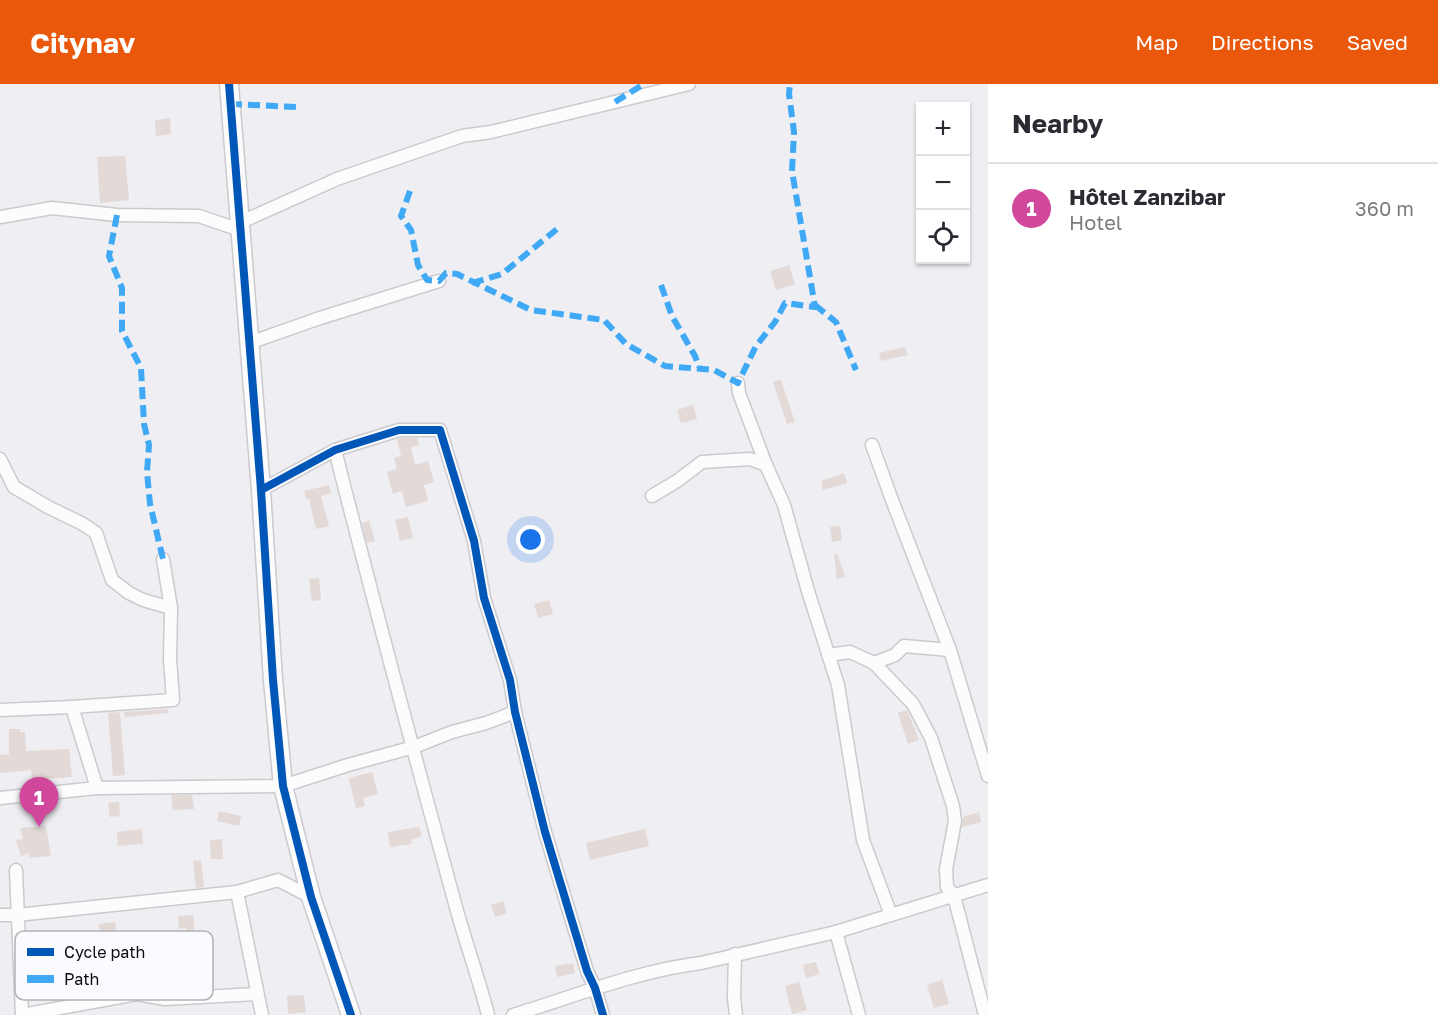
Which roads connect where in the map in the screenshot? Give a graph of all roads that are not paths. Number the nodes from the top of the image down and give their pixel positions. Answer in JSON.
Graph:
{"nodes":[{"id":1,"x":229,"y":84,"type":"edge"},
{"id":2,"x":689,"y":84,"type":"edge"},
{"id":3,"x":0,"y":217,"type":"edge"},
{"id":4,"x":240,"y":227,"type":"junction"},
{"id":5,"x":439,"y":281,"type":"dead end"},
{"id":6,"x":249,"y":343,"type":"junction"},
{"id":7,"x":738,"y":383,"type":"dead end"},
{"id":8,"x":872,"y":445,"type":"dead end"},
{"id":9,"x":335,"y":450,"type":"junction"},
{"id":10,"x":0,"y":459,"type":"edge"},
{"id":11,"x":766,"y":465,"type":"junction"},
{"id":12,"x":261,"y":490,"type":"junction"},
{"id":13,"x":652,"y":496,"type":"dead end"},
{"id":14,"x":163,"y":559,"type":"dead end"},
{"id":15,"x":171,"y":608,"type":"junction"},
{"id":16,"x":950,"y":650,"type":"junction"},
{"id":17,"x":828,"y":655,"type":"junction"},
{"id":18,"x":874,"y":663,"type":"junction"},
{"id":19,"x":72,"y":707,"type":"junction"},
{"id":20,"x":0,"y":710,"type":"edge"},
{"id":21,"x":515,"y":712,"type":"junction"},
{"id":22,"x":414,"y":747,"type":"junction"},
{"id":23,"x":988,"y":777,"type":"edge"},
{"id":24,"x":283,"y":786,"type":"junction"},
{"id":25,"x":97,"y":789,"type":"junction"},
{"id":26,"x":0,"y":798,"type":"edge"},
{"id":27,"x":16,"y":870,"type":"dead end"},
{"id":28,"x":988,"y":885,"type":"edge"},
{"id":29,"x":237,"y":891,"type":"junction"},
{"id":30,"x":954,"y":896,"type":"junction"},
{"id":31,"x":311,"y":897,"type":"junction"},
{"id":32,"x":0,"y":915,"type":"edge"},
{"id":33,"x":18,"y":915,"type":"junction"},
{"id":34,"x":891,"y":915,"type":"junction"},
{"id":35,"x":19,"y":931,"type":"edge"},
{"id":36,"x":836,"y":932,"type":"junction"},
{"id":37,"x":735,"y":954,"type":"junction"},
{"id":38,"x":595,"y":988,"type":"junction"},
{"id":39,"x":257,"y":994,"type":"junction"},
{"id":40,"x":213,"y":996,"type":"edge"},
{"id":41,"x":21,"y":1000,"type":"edge"},
{"id":42,"x":104,"y":1000,"type":"edge"},
{"id":43,"x":22,"y":1015,"type":"edge"},
{"id":44,"x":262,"y":1015,"type":"edge"},
{"id":45,"x":351,"y":1015,"type":"edge"},
{"id":46,"x":488,"y":1015,"type":"edge"},
{"id":47,"x":513,"y":1015,"type":"edge"},
{"id":48,"x":603,"y":1015,"type":"edge"},
{"id":49,"x":736,"y":1015,"type":"edge"},
{"id":50,"x":859,"y":1015,"type":"edge"},
{"id":51,"x":985,"y":1015,"type":"edge"}],
"edges":[{"from":1,"to":4,"type":"street"},
{"from":2,"to":4,"type":"street"},
{"from":3,"to":4,"type":"street"},
{"from":4,"to":6,"type":"street"},
{"from":5,"to":6,"type":"street"},
{"from":6,"to":12,"type":"street"},
{"from":7,"to":11,"type":"street"},
{"from":8,"to":16,"type":"street"},
{"from":9,"to":12,"type":"street"},
{"from":9,"to":21,"type":"street"},
{"from":9,"to":22,"type":"street"},
{"from":10,"to":15,"type":"street"},
{"from":11,"to":13,"type":"street"},
{"from":11,"to":17,"type":"street"},
{"from":12,"to":24,"type":"street"},
{"from":14,"to":15,"type":"street"},
{"from":15,"to":19,"type":"street"},
{"from":16,"to":18,"type":"street"},
{"from":16,"to":23,"type":"street"},
{"from":17,"to":18,"type":"street"},
{"from":17,"to":34,"type":"street"},
{"from":18,"to":30,"type":"street"},
{"from":19,"to":20,"type":"street"},
{"from":19,"to":25,"type":"street"},
{"from":21,"to":22,"type":"street"},
{"from":21,"to":38,"type":"street"},
{"from":22,"to":24,"type":"street"},
{"from":22,"to":46,"type":"street"},
{"from":24,"to":25,"type":"street"},
{"from":24,"to":31,"type":"street"},
{"from":25,"to":26,"type":"street"},
{"from":27,"to":33,"type":"street"},
{"from":28,"to":30,"type":"street"},
{"from":29,"to":31,"type":"street"},
{"from":29,"to":33,"type":"street"},
{"from":29,"to":39,"type":"street"},
{"from":30,"to":34,"type":"street"},
{"from":30,"to":51,"type":"street"},
{"from":31,"to":45,"type":"street"},
{"from":32,"to":33,"type":"street"},
{"from":33,"to":35,"type":"street"},
{"from":34,"to":36,"type":"street"},
{"from":36,"to":37,"type":"street"},
{"from":36,"to":50,"type":"street"},
{"from":37,"to":38,"type":"street"},
{"from":37,"to":49,"type":"street"},
{"from":38,"to":47,"type":"street"},
{"from":38,"to":48,"type":"street"},
{"from":39,"to":40,"type":"street"},
{"from":39,"to":44,"type":"street"},
{"from":41,"to":43,"type":"street"},
{"from":42,"to":43,"type":"street"}]}
